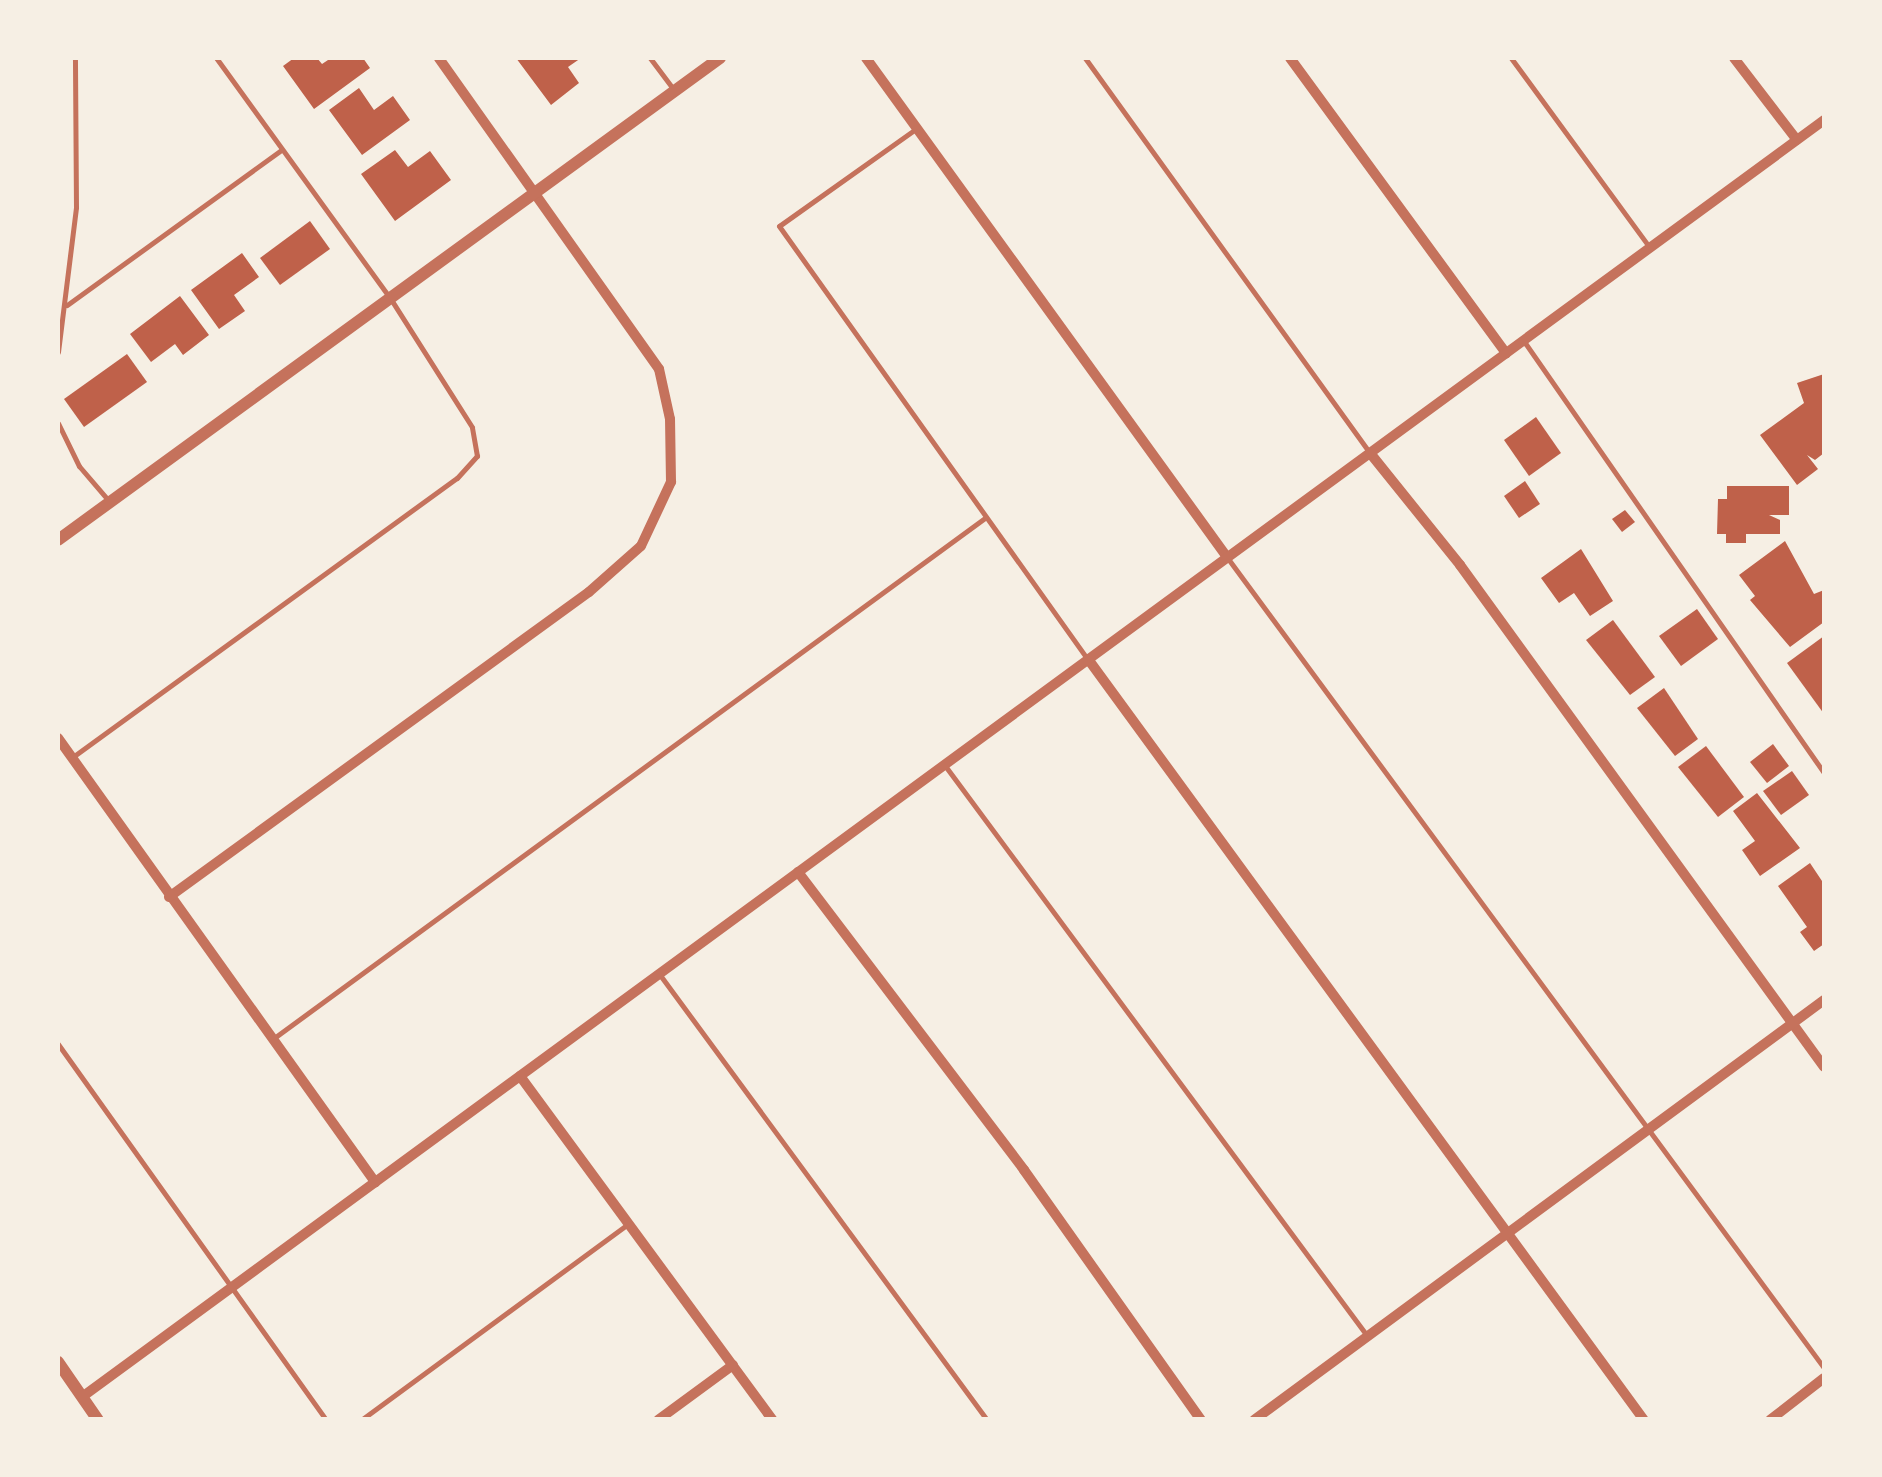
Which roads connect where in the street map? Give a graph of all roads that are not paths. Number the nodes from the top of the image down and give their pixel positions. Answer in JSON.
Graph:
{"nodes":[{"id":1,"x":75,"y":58,"type":"edge"},
{"id":2,"x":216,"y":58,"type":"edge"},
{"id":3,"x":439,"y":58,"type":"edge"},
{"id":4,"x":650,"y":58,"type":"edge"},
{"id":5,"x":720,"y":58,"type":"edge"},
{"id":6,"x":866,"y":58,"type":"edge"},
{"id":7,"x":1085,"y":58,"type":"edge"},
{"id":8,"x":1290,"y":58,"type":"edge"},
{"id":9,"x":1511,"y":58,"type":"edge"},
{"id":10,"x":1734,"y":58,"type":"edge"},
{"id":11,"x":674,"y":91,"type":"junction"},
{"id":12,"x":1824,"y":120,"type":"edge"},
{"id":13,"x":917,"y":128,"type":"junction"},
{"id":14,"x":1797,"y":140,"type":"junction"},
{"id":15,"x":281,"y":150,"type":"junction"},
{"id":16,"x":536,"y":192,"type":"junction"},
{"id":17,"x":1650,"y":248,"type":"junction"},
{"id":18,"x":390,"y":298,"type":"junction"},
{"id":19,"x":67,"y":305,"type":"junction"},
{"id":20,"x":1524,"y":340,"type":"junction"},
{"id":21,"x":58,"y":352,"type":"edge"},
{"id":22,"x":1506,"y":353,"type":"junction"},
{"id":23,"x":58,"y":423,"type":"edge"},
{"id":24,"x":1370,"y":453,"type":"junction"},
{"id":25,"x":110,"y":502,"type":"junction"},
{"id":26,"x":986,"y":517,"type":"junction"},
{"id":27,"x":58,"y":540,"type":"edge"},
{"id":28,"x":1227,"y":557,"type":"junction"},
{"id":29,"x":1088,"y":659,"type":"junction"},
{"id":30,"x":58,"y":738,"type":"edge"},
{"id":31,"x":72,"y":757,"type":"junction"},
{"id":32,"x":944,"y":765,"type":"junction"},
{"id":33,"x":1824,"y":773,"type":"edge"},
{"id":34,"x":798,"y":872,"type":"junction"},
{"id":35,"x":169,"y":897,"type":"junction"},
{"id":36,"x":659,"y":974,"type":"junction"},
{"id":37,"x":1824,"y":1000,"type":"edge"},
{"id":38,"x":1794,"y":1024,"type":"junction"},
{"id":39,"x":272,"y":1039,"type":"junction"},
{"id":40,"x":58,"y":1044,"type":"edge"},
{"id":41,"x":1824,"y":1067,"type":"edge"},
{"id":42,"x":520,"y":1076,"type":"junction"},
{"id":43,"x":1652,"y":1128,"type":"junction"},
{"id":44,"x":375,"y":1182,"type":"junction"},
{"id":45,"x":628,"y":1223,"type":"junction"},
{"id":46,"x":1508,"y":1234,"type":"junction"},
{"id":47,"x":231,"y":1287,"type":"junction"},
{"id":48,"x":1368,"y":1338,"type":"junction"},
{"id":49,"x":58,"y":1362,"type":"edge"},
{"id":50,"x":733,"y":1366,"type":"junction"},
{"id":51,"x":1824,"y":1368,"type":"edge"},
{"id":52,"x":1824,"y":1378,"type":"edge"},
{"id":53,"x":82,"y":1396,"type":"junction"},
{"id":54,"x":98,"y":1420,"type":"edge"},
{"id":55,"x":326,"y":1420,"type":"edge"},
{"id":56,"x":361,"y":1420,"type":"edge"},
{"id":57,"x":658,"y":1420,"type":"edge"},
{"id":58,"x":773,"y":1420,"type":"edge"},
{"id":59,"x":987,"y":1420,"type":"edge"},
{"id":60,"x":1201,"y":1420,"type":"edge"},
{"id":61,"x":1254,"y":1420,"type":"edge"},
{"id":62,"x":1644,"y":1420,"type":"edge"},
{"id":63,"x":1770,"y":1420,"type":"edge"}],
"edges":[{"from":1,"to":19,"type":"lane"},
{"from":2,"to":15,"type":"lane"},
{"from":3,"to":16,"type":"street"},
{"from":4,"to":11,"type":"lane"},
{"from":5,"to":11,"type":"street"},
{"from":6,"to":13,"type":"street"},
{"from":7,"to":24,"type":"lane"},
{"from":8,"to":22,"type":"street"},
{"from":9,"to":17,"type":"lane"},
{"from":10,"to":14,"type":"street"},
{"from":11,"to":16,"type":"street"},
{"from":12,"to":14,"type":"street"},
{"from":13,"to":26,"type":"lane"},
{"from":13,"to":28,"type":"street"},
{"from":14,"to":17,"type":"street"},
{"from":15,"to":18,"type":"lane"},
{"from":15,"to":19,"type":"lane"},
{"from":16,"to":18,"type":"street"},
{"from":16,"to":35,"type":"street"},
{"from":17,"to":20,"type":"street"},
{"from":18,"to":25,"type":"street"},
{"from":18,"to":31,"type":"lane"},
{"from":19,"to":21,"type":"lane"},
{"from":20,"to":22,"type":"street"},
{"from":20,"to":33,"type":"lane"},
{"from":22,"to":24,"type":"street"},
{"from":23,"to":25,"type":"lane"},
{"from":24,"to":28,"type":"street"},
{"from":24,"to":38,"type":"street"},
{"from":25,"to":27,"type":"street"},
{"from":26,"to":29,"type":"lane"},
{"from":26,"to":39,"type":"lane"},
{"from":28,"to":29,"type":"street"},
{"from":28,"to":43,"type":"lane"},
{"from":29,"to":32,"type":"street"},
{"from":29,"to":46,"type":"street"},
{"from":30,"to":31,"type":"street"},
{"from":31,"to":35,"type":"street"},
{"from":32,"to":34,"type":"street"},
{"from":32,"to":48,"type":"lane"},
{"from":34,"to":36,"type":"street"},
{"from":34,"to":60,"type":"street"},
{"from":35,"to":39,"type":"street"},
{"from":36,"to":42,"type":"street"},
{"from":36,"to":59,"type":"lane"},
{"from":37,"to":38,"type":"street"},
{"from":38,"to":41,"type":"street"},
{"from":38,"to":43,"type":"street"},
{"from":39,"to":44,"type":"street"},
{"from":40,"to":47,"type":"lane"},
{"from":42,"to":44,"type":"street"},
{"from":42,"to":45,"type":"street"},
{"from":43,"to":46,"type":"street"},
{"from":43,"to":51,"type":"lane"},
{"from":44,"to":47,"type":"street"},
{"from":45,"to":50,"type":"street"},
{"from":45,"to":56,"type":"lane"},
{"from":46,"to":48,"type":"street"},
{"from":46,"to":62,"type":"street"},
{"from":47,"to":53,"type":"street"},
{"from":47,"to":55,"type":"lane"},
{"from":48,"to":61,"type":"street"},
{"from":49,"to":53,"type":"street"},
{"from":50,"to":57,"type":"street"},
{"from":50,"to":58,"type":"street"},
{"from":52,"to":63,"type":"street"},
{"from":53,"to":54,"type":"street"}]}
